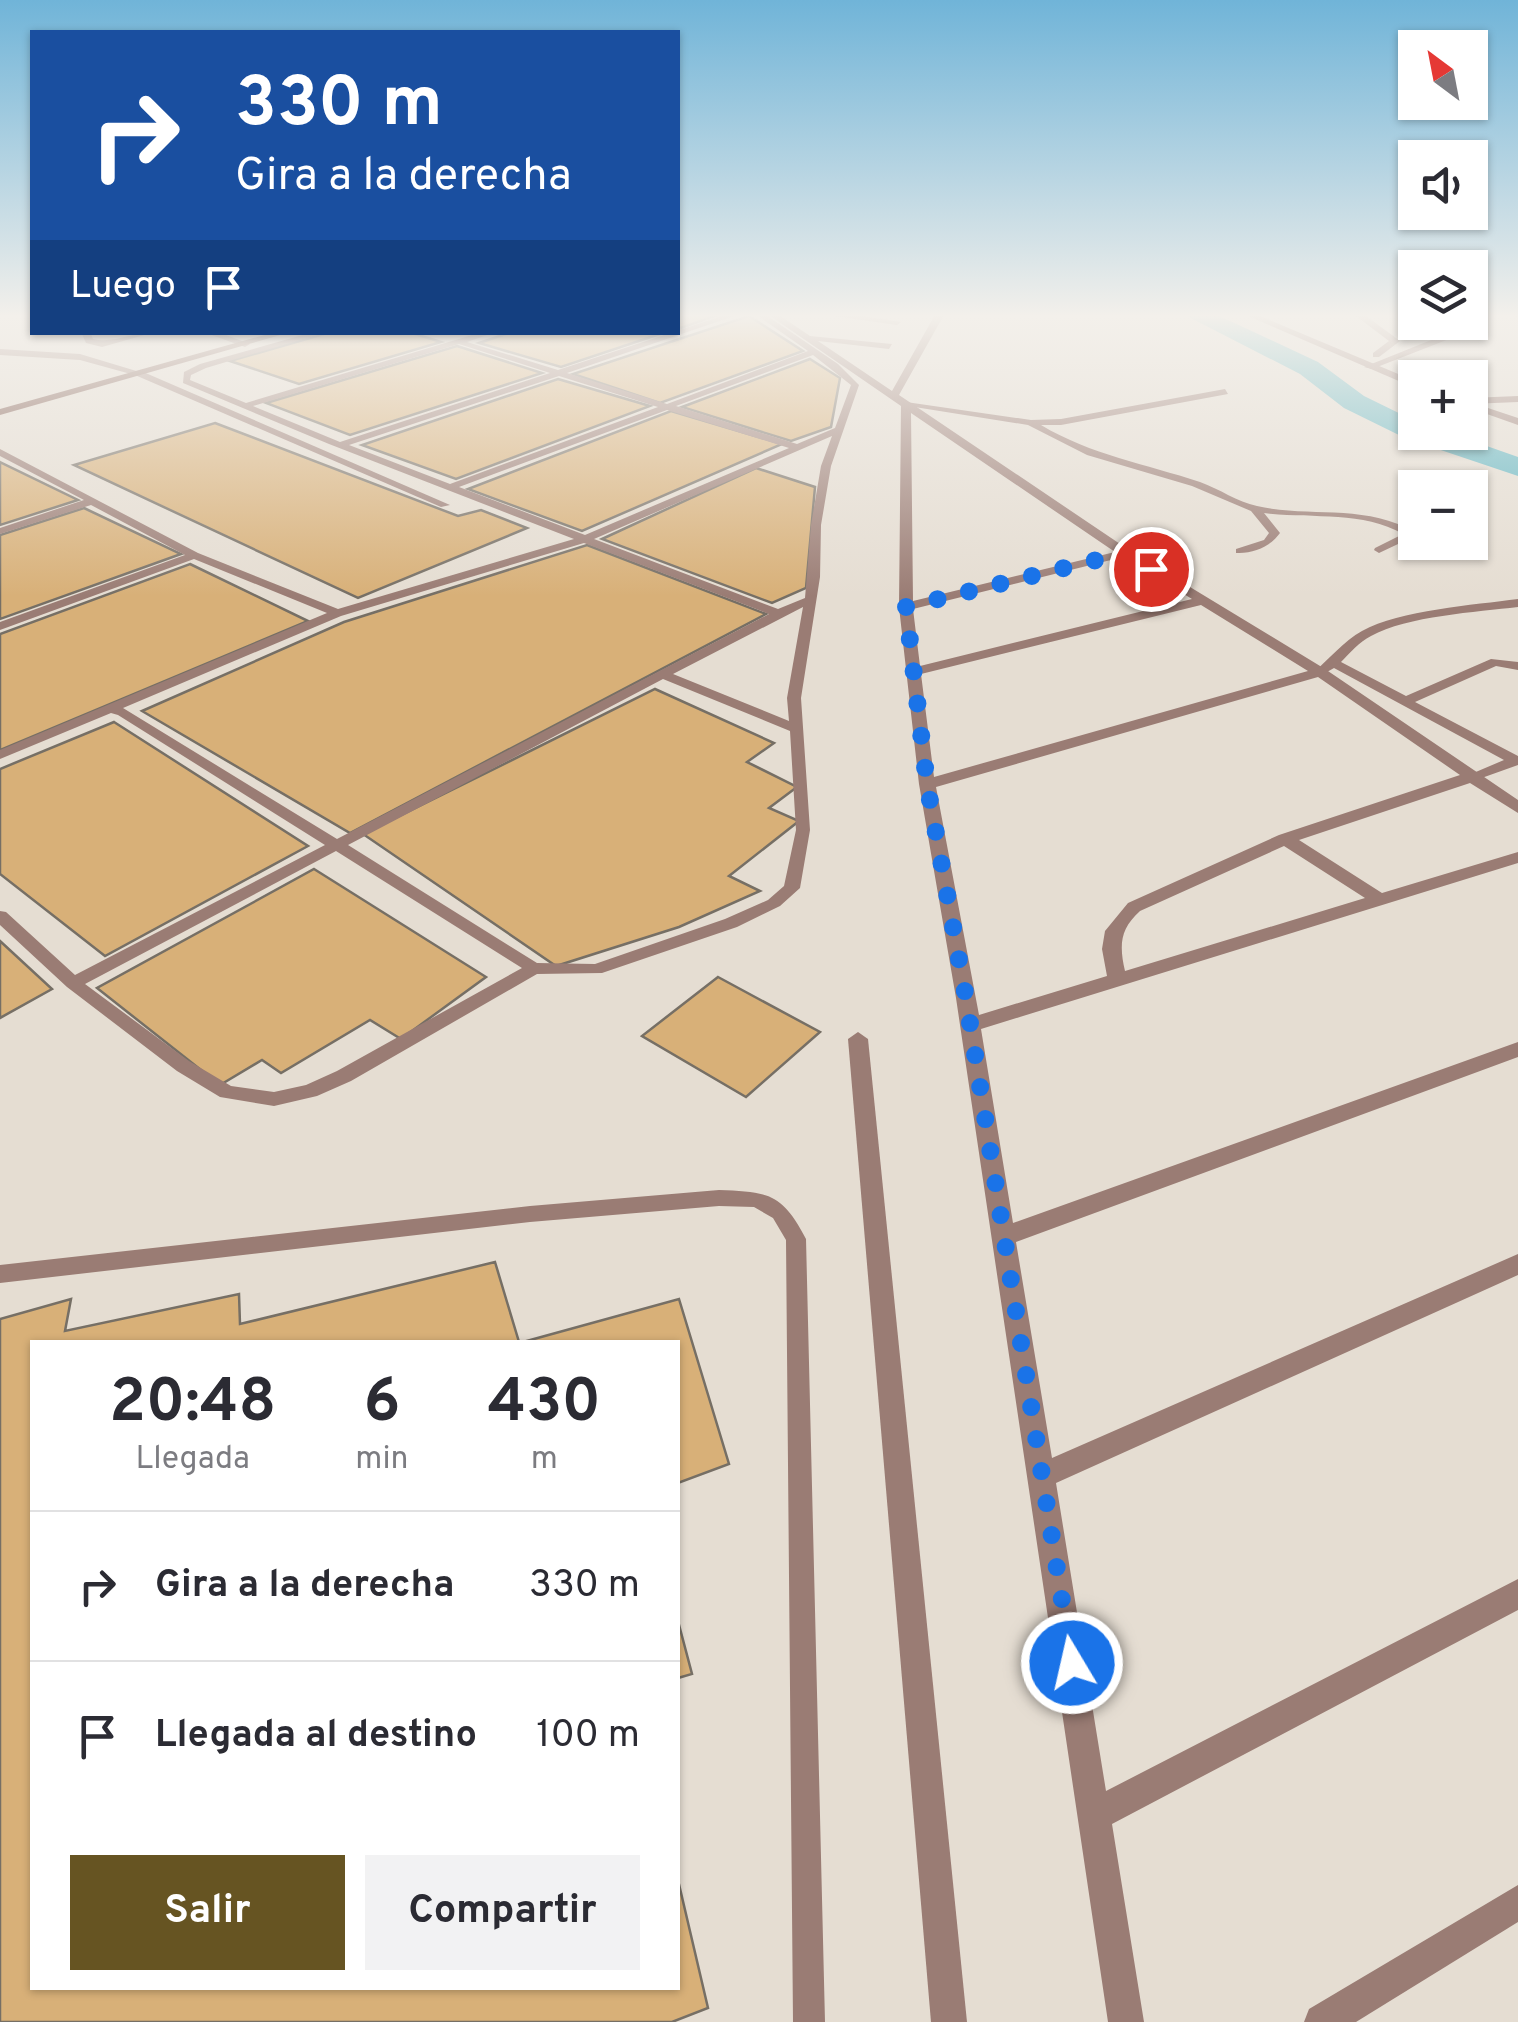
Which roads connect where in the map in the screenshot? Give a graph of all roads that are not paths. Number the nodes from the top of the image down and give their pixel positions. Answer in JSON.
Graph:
{"nodes":[{"id":1,"x":216,"y":407,"type":"edge"},
{"id":2,"x":247,"y":407,"type":"edge"},
{"id":3,"x":457,"y":407,"type":"edge"},
{"id":4,"x":665,"y":407,"type":"edge"},
{"id":5,"x":667,"y":407,"type":"edge"},
{"id":6,"x":846,"y":407,"type":"edge"},
{"id":7,"x":900,"y":407,"type":"edge"},
{"id":8,"x":911,"y":407,"type":"edge"},
{"id":9,"x":942,"y":407,"type":"edge"},
{"id":10,"x":1141,"y":407,"type":"edge"},
{"id":11,"x":1488,"y":410,"type":"edge"},
{"id":12,"x":1518,"y":422,"type":"edge"},
{"id":13,"x":1031,"y":423,"type":"junction"},
{"id":14,"x":840,"y":429,"type":"junction"},
{"id":15,"x":340,"y":445,"type":"junction"},
{"id":16,"x":797,"y":446,"type":"junction"},
{"id":17,"x":1,"y":454,"type":"edge"},
{"id":18,"x":828,"y":456,"type":"junction"},
{"id":19,"x":450,"y":487,"type":"junction"},
{"id":20,"x":88,"y":502,"type":"junction"},
{"id":21,"x":445,"y":505,"type":"dead end"},
{"id":22,"x":1255,"y":510,"type":"junction"},
{"id":23,"x":0,"y":531,"type":"edge"},
{"id":24,"x":585,"y":540,"type":"junction"},
{"id":25,"x":1379,"y":550,"type":"dead end"},
{"id":26,"x":1240,"y":551,"type":"dead end"},
{"id":27,"x":1125,"y":553,"type":"junction"},
{"id":28,"x":194,"y":554,"type":"junction"},
{"id":29,"x":810,"y":600,"type":"junction"},
{"id":30,"x":1202,"y":601,"type":"junction"},
{"id":31,"x":1518,"y":602,"type":"edge"},
{"id":32,"x":906,"y":607,"type":"junction"},
{"id":33,"x":337,"y":613,"type":"junction"},
{"id":34,"x":777,"y":614,"type":"junction"},
{"id":35,"x":808,"y":622,"type":"junction"},
{"id":36,"x":0,"y":626,"type":"edge"},
{"id":37,"x":1336,"y":664,"type":"junction"},
{"id":38,"x":1518,"y":666,"type":"edge"},
{"id":39,"x":912,"y":672,"type":"junction"},
{"id":40,"x":1320,"y":672,"type":"junction"},
{"id":41,"x":662,"y":674,"type":"junction"},
{"id":42,"x":1408,"y":700,"type":"junction"},
{"id":43,"x":111,"y":709,"type":"junction"},
{"id":44,"x":796,"y":729,"type":"junction"},
{"id":45,"x":0,"y":756,"type":"edge"},
{"id":46,"x":1517,"y":760,"type":"edge"},
{"id":47,"x":1470,"y":777,"type":"junction"},
{"id":48,"x":927,"y":784,"type":"junction"},
{"id":49,"x":1518,"y":808,"type":"edge"},
{"id":50,"x":1285,"y":838,"type":"junction"},
{"id":51,"x":335,"y":845,"type":"junction"},
{"id":52,"x":1518,"y":857,"type":"edge"},
{"id":53,"x":1377,"y":898,"type":"junction"},
{"id":54,"x":0,"y":916,"type":"edge"},
{"id":55,"x":534,"y":968,"type":"junction"},
{"id":56,"x":1118,"y":980,"type":"junction"},
{"id":57,"x":73,"y":983,"type":"junction"},
{"id":58,"x":970,"y":1025,"type":"junction"},
{"id":59,"x":858,"y":1039,"type":"dead end"},
{"id":60,"x":1518,"y":1049,"type":"edge"},
{"id":61,"x":1002,"y":1237,"type":"junction"},
{"id":62,"x":1518,"y":1264,"type":"edge"},
{"id":63,"x":0,"y":1274,"type":"edge"},
{"id":64,"x":1043,"y":1475,"type":"junction"},
{"id":65,"x":1518,"y":1594,"type":"edge"},
{"id":66,"x":1096,"y":1814,"type":"junction"},
{"id":67,"x":1518,"y":1902,"type":"edge"},
{"id":68,"x":810,"y":2022,"type":"edge"},
{"id":69,"x":948,"y":2022,"type":"edge"},
{"id":70,"x":1126,"y":2022,"type":"edge"},
{"id":71,"x":1322,"y":2022,"type":"edge"}],
"edges":[{"from":1,"to":21,"type":"lane"},
{"from":2,"to":15,"type":"lane"},
{"from":3,"to":15,"type":"lane"},
{"from":4,"to":19,"type":"lane"},
{"from":5,"to":16,"type":"lane"},
{"from":6,"to":14,"type":"lane"},
{"from":7,"to":32,"type":"street"},
{"from":8,"to":27,"type":"street"},
{"from":9,"to":13,"type":"lane"},
{"from":10,"to":13,"type":"lane"},
{"from":11,"to":12,"type":"street"},
{"from":13,"to":22,"type":"lane"},
{"from":14,"to":16,"type":"lane"},
{"from":14,"to":18,"type":"lane"},
{"from":15,"to":19,"type":"lane"},
{"from":16,"to":18,"type":"lane"},
{"from":16,"to":24,"type":"lane"},
{"from":17,"to":20,"type":"lane"},
{"from":18,"to":29,"type":"lane"},
{"from":19,"to":24,"type":"lane"},
{"from":20,"to":23,"type":"lane"},
{"from":20,"to":28,"type":"lane"},
{"from":22,"to":25,"type":"lane"},
{"from":22,"to":26,"type":"lane"},
{"from":24,"to":33,"type":"lane"},
{"from":24,"to":34,"type":"lane"},
{"from":27,"to":30,"type":"street"},
{"from":27,"to":32,"type":"street"},
{"from":28,"to":33,"type":"lane"},
{"from":28,"to":36,"type":"lane"},
{"from":29,"to":34,"type":"lane"},
{"from":29,"to":35,"type":"lane"},
{"from":30,"to":39,"type":"street"},
{"from":30,"to":40,"type":"street"},
{"from":31,"to":37,"type":"lane"},
{"from":32,"to":39,"type":"street"},
{"from":33,"to":43,"type":"lane"},
{"from":34,"to":35,"type":"lane"},
{"from":34,"to":41,"type":"lane"},
{"from":35,"to":44,"type":"lane"},
{"from":37,"to":40,"type":"lane"},
{"from":37,"to":42,"type":"lane"},
{"from":38,"to":42,"type":"lane"},
{"from":39,"to":48,"type":"street"},
{"from":40,"to":47,"type":"street"},
{"from":40,"to":48,"type":"street"},
{"from":41,"to":44,"type":"lane"},
{"from":41,"to":51,"type":"lane"},
{"from":42,"to":46,"type":"lane"},
{"from":43,"to":45,"type":"lane"},
{"from":43,"to":51,"type":"lane"},
{"from":44,"to":55,"type":"lane"},
{"from":46,"to":47,"type":"lane"},
{"from":47,"to":49,"type":"street"},
{"from":47,"to":50,"type":"street"},
{"from":48,"to":58,"type":"street"},
{"from":50,"to":53,"type":"street"},
{"from":50,"to":56,"type":"street"},
{"from":51,"to":55,"type":"lane"},
{"from":51,"to":57,"type":"lane"},
{"from":52,"to":53,"type":"street"},
{"from":53,"to":56,"type":"street"},
{"from":54,"to":57,"type":"lane"},
{"from":55,"to":57,"type":"lane"},
{"from":56,"to":58,"type":"street"},
{"from":58,"to":61,"type":"street"},
{"from":59,"to":69,"type":"street"},
{"from":60,"to":61,"type":"street"},
{"from":61,"to":64,"type":"street"},
{"from":62,"to":64,"type":"street"},
{"from":63,"to":68,"type":"lane"},
{"from":64,"to":66,"type":"street"},
{"from":65,"to":66,"type":"street"},
{"from":66,"to":70,"type":"street"},
{"from":67,"to":71,"type":"street"}]}
